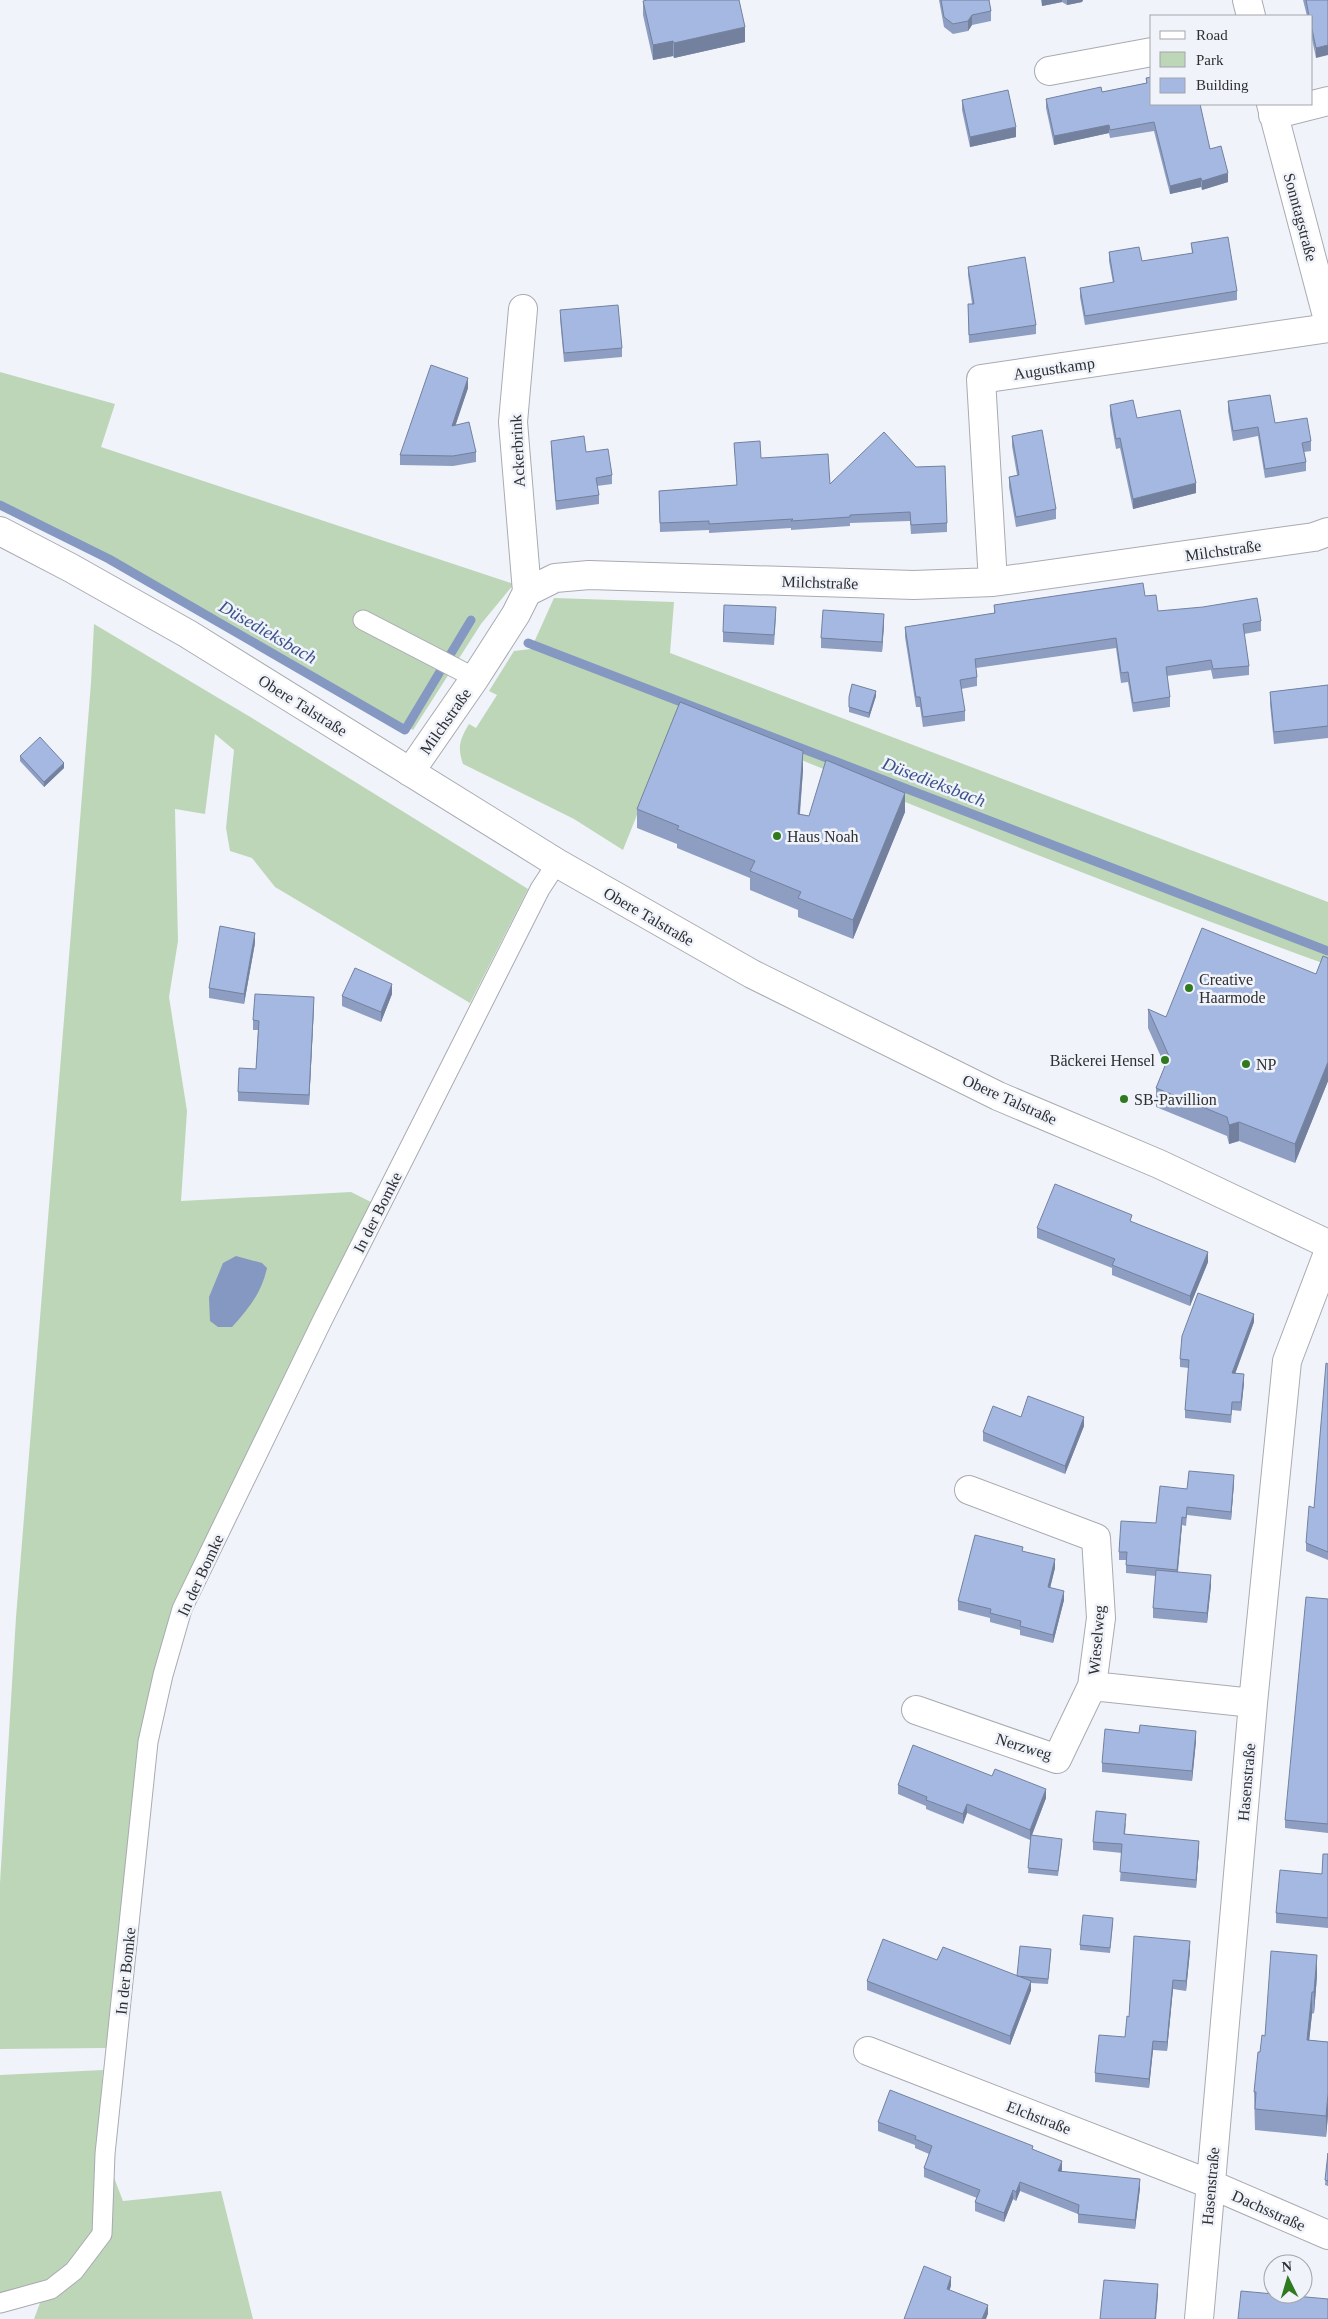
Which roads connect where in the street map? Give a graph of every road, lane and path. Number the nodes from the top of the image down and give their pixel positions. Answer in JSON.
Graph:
{"nodes":[{"id":1,"x":1247,"y":0,"type":"edge"},
{"id":2,"x":1251,"y":15,"type":"edge"},
{"id":3,"x":1150,"y":52,"type":"edge"},
{"id":4,"x":1049,"y":71,"type":"dead end"},
{"id":5,"x":1328,"y":101,"type":"edge"},
{"id":6,"x":1313,"y":103,"type":"edge"},
{"id":7,"x":1303,"y":105,"type":"edge"},
{"id":8,"x":1272,"y":110,"type":"edge"},
{"id":9,"x":523,"y":309,"type":"dead end"},
{"id":10,"x":1328,"y":320,"type":"edge"},
{"id":11,"x":1328,"y":328,"type":"edge"},
{"id":12,"x":0,"y":531,"type":"edge"},
{"id":13,"x":1328,"y":532,"type":"edge"},
{"id":14,"x":992,"y":582,"type":"junction"},
{"id":15,"x":527,"y":592,"type":"junction"},
{"id":16,"x":363,"y":620,"type":"dead end"},
{"id":17,"x":475,"y":678,"type":"junction"},
{"id":18,"x":410,"y":772,"type":"junction"},
{"id":19,"x":557,"y":863,"type":"junction"},
{"id":20,"x":1328,"y":1244,"type":"edge"},
{"id":21,"x":1328,"y":1253,"type":"edge"},
{"id":22,"x":969,"y":1490,"type":"dead end"},
{"id":23,"x":1092,"y":1686,"type":"junction"},
{"id":24,"x":1253,"y":1703,"type":"junction"},
{"id":25,"x":916,"y":1710,"type":"dead end"},
{"id":26,"x":868,"y":2051,"type":"dead end"},
{"id":27,"x":1210,"y":2184,"type":"junction"},
{"id":28,"x":1328,"y":2235,"type":"edge"},
{"id":29,"x":0,"y":2303,"type":"edge"},
{"id":30,"x":1200,"y":2319,"type":"edge"}],
"edges":[{"from":1,"to":2,"type":"street"},
{"from":3,"to":4,"type":"street"},
{"from":5,"to":6,"type":"street","name":"Sonntagstraße"},
{"from":7,"to":8,"type":"street","name":"Sonntagstraße"},
{"from":8,"to":10,"type":"street","name":"Sonntagstraße"},
{"from":9,"to":15,"type":"street","name":"Ackerbrink"},
{"from":11,"to":14,"type":"street","name":"Augustkamp"},
{"from":12,"to":18,"type":"street","name":"Obere Talstraße"},
{"from":13,"to":14,"type":"street","name":"Milchstraße"},
{"from":14,"to":15,"type":"street","name":"Milchstraße"},
{"from":15,"to":17,"type":"street","name":"Milchstraße"},
{"from":16,"to":17,"type":"lane"},
{"from":17,"to":18,"type":"street","name":"Milchstraße"},
{"from":18,"to":19,"type":"street","name":"Obere Talstraße"},
{"from":19,"to":20,"type":"street","name":"Obere Talstraße"},
{"from":19,"to":29,"type":"lane","name":"In der Bomke"},
{"from":21,"to":24,"type":"street","name":"Hasenstraße"},
{"from":22,"to":23,"type":"street","name":"Wieselweg"},
{"from":23,"to":24,"type":"street","name":"Wieselweg"},
{"from":23,"to":25,"type":"street","name":"Nerzweg"},
{"from":24,"to":27,"type":"street","name":"Hasenstraße"},
{"from":26,"to":27,"type":"street","name":"Elchstraße"},
{"from":27,"to":28,"type":"street","name":"Dachsstraße"},
{"from":27,"to":30,"type":"street","name":"Hasenstraße"}]}
